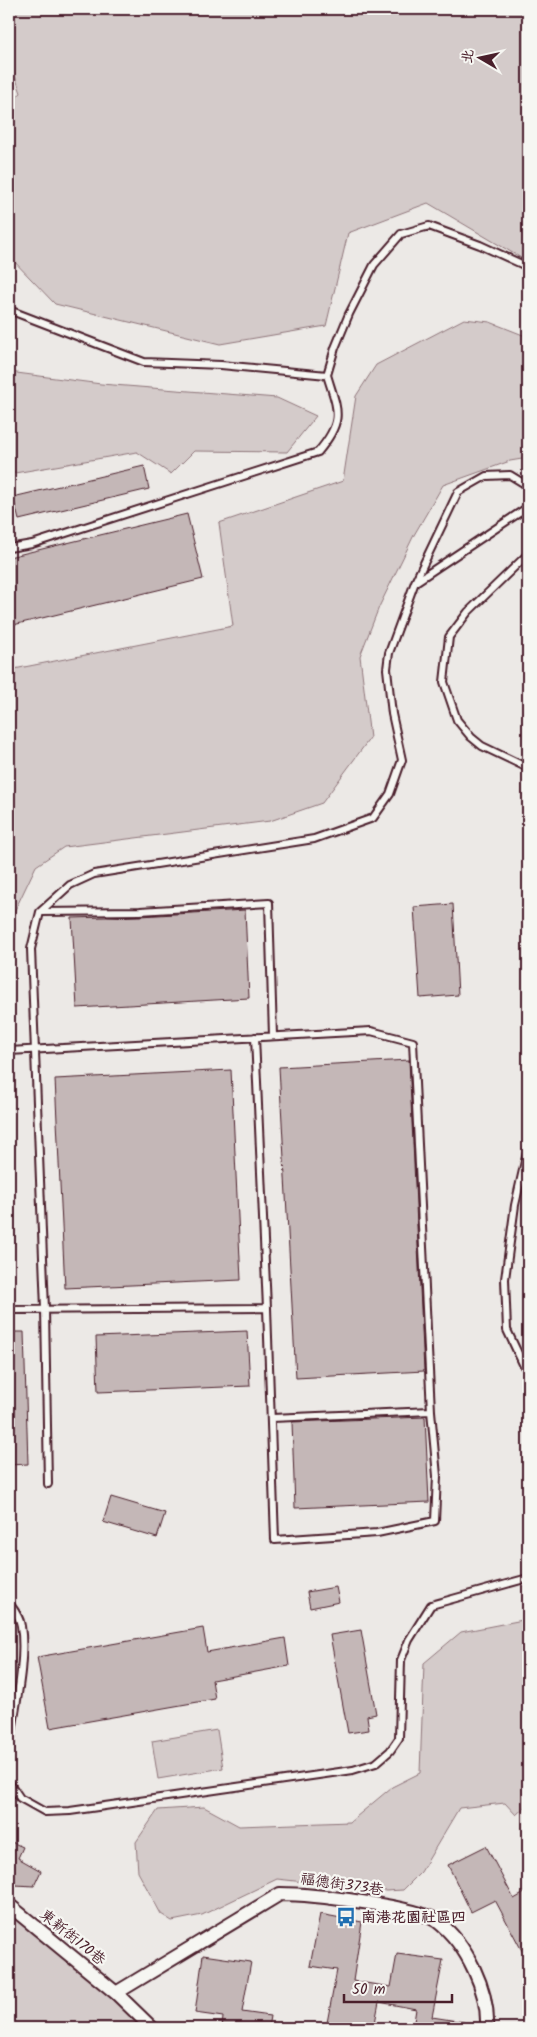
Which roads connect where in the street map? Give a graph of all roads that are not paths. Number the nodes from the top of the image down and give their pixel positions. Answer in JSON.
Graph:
{"nodes":[{"id":1,"x":528,"y":267,"type":"edge"},
{"id":2,"x":9,"y":310,"type":"edge"},
{"id":3,"x":327,"y":374,"type":"junction"},
{"id":4,"x":528,"y":486,"type":"edge"},
{"id":5,"x":528,"y":507,"type":"edge"},
{"id":6,"x":9,"y":548,"type":"edge"},
{"id":7,"x":528,"y":554,"type":"edge"},
{"id":8,"x":415,"y":582,"type":"junction"},
{"id":9,"x":528,"y":768,"type":"edge"},
{"id":10,"x":40,"y":912,"type":"junction"},
{"id":11,"x":273,"y":1036,"type":"junction"},
{"id":12,"x":256,"y":1037,"type":"junction"},
{"id":13,"x":36,"y":1050,"type":"junction"},
{"id":14,"x":9,"y":1051,"type":"edge"},
{"id":15,"x":528,"y":1148,"type":"edge"},
{"id":16,"x":267,"y":1308,"type":"junction"},
{"id":17,"x":45,"y":1309,"type":"junction"},
{"id":18,"x":9,"y":1310,"type":"edge"},
{"id":19,"x":528,"y":1370,"type":"edge"},
{"id":20,"x":431,"y":1411,"type":"junction"},
{"id":21,"x":272,"y":1418,"type":"junction"},
{"id":22,"x":48,"y":1484,"type":"dead end"},
{"id":23,"x":528,"y":1578,"type":"edge"},
{"id":24,"x":9,"y":1602,"type":"edge"},
{"id":25,"x":9,"y":1753,"type":"edge"},
{"id":26,"x":9,"y":1782,"type":"edge"},
{"id":27,"x":9,"y":1906,"type":"edge"},
{"id":28,"x":116,"y":1993,"type":"junction"},
{"id":29,"x":152,"y":2028,"type":"edge"},
{"id":30,"x":487,"y":2028,"type":"edge"}],
"edges":[{"from":1,"to":3,"type":"lane"},
{"from":2,"to":3,"type":"lane"},
{"from":3,"to":6,"type":"lane"},
{"from":4,"to":8,"type":"lane"},
{"from":5,"to":8,"type":"lane"},
{"from":7,"to":9,"type":"lane"},
{"from":8,"to":10,"type":"lane"},
{"from":10,"to":11,"type":"lane"},
{"from":10,"to":13,"type":"lane"},
{"from":11,"to":12,"type":"lane"},
{"from":11,"to":20,"type":"lane"},
{"from":12,"to":13,"type":"lane"},
{"from":12,"to":16,"type":"lane"},
{"from":13,"to":14,"type":"lane"},
{"from":13,"to":17,"type":"lane"},
{"from":15,"to":19,"type":"lane"},
{"from":16,"to":17,"type":"lane"},
{"from":16,"to":21,"type":"lane"},
{"from":17,"to":18,"type":"lane"},
{"from":17,"to":22,"type":"lane"},
{"from":20,"to":21,"type":"lane"},
{"from":20,"to":21,"type":"lane"},
{"from":23,"to":26,"type":"lane"},
{"from":24,"to":25,"type":"lane"},
{"from":27,"to":28,"type":"street","name":"東新街170巷"},
{"from":28,"to":29,"type":"street","name":"東新街170巷"},
{"from":28,"to":30,"type":"street","name":"福德街373巷"}]}
